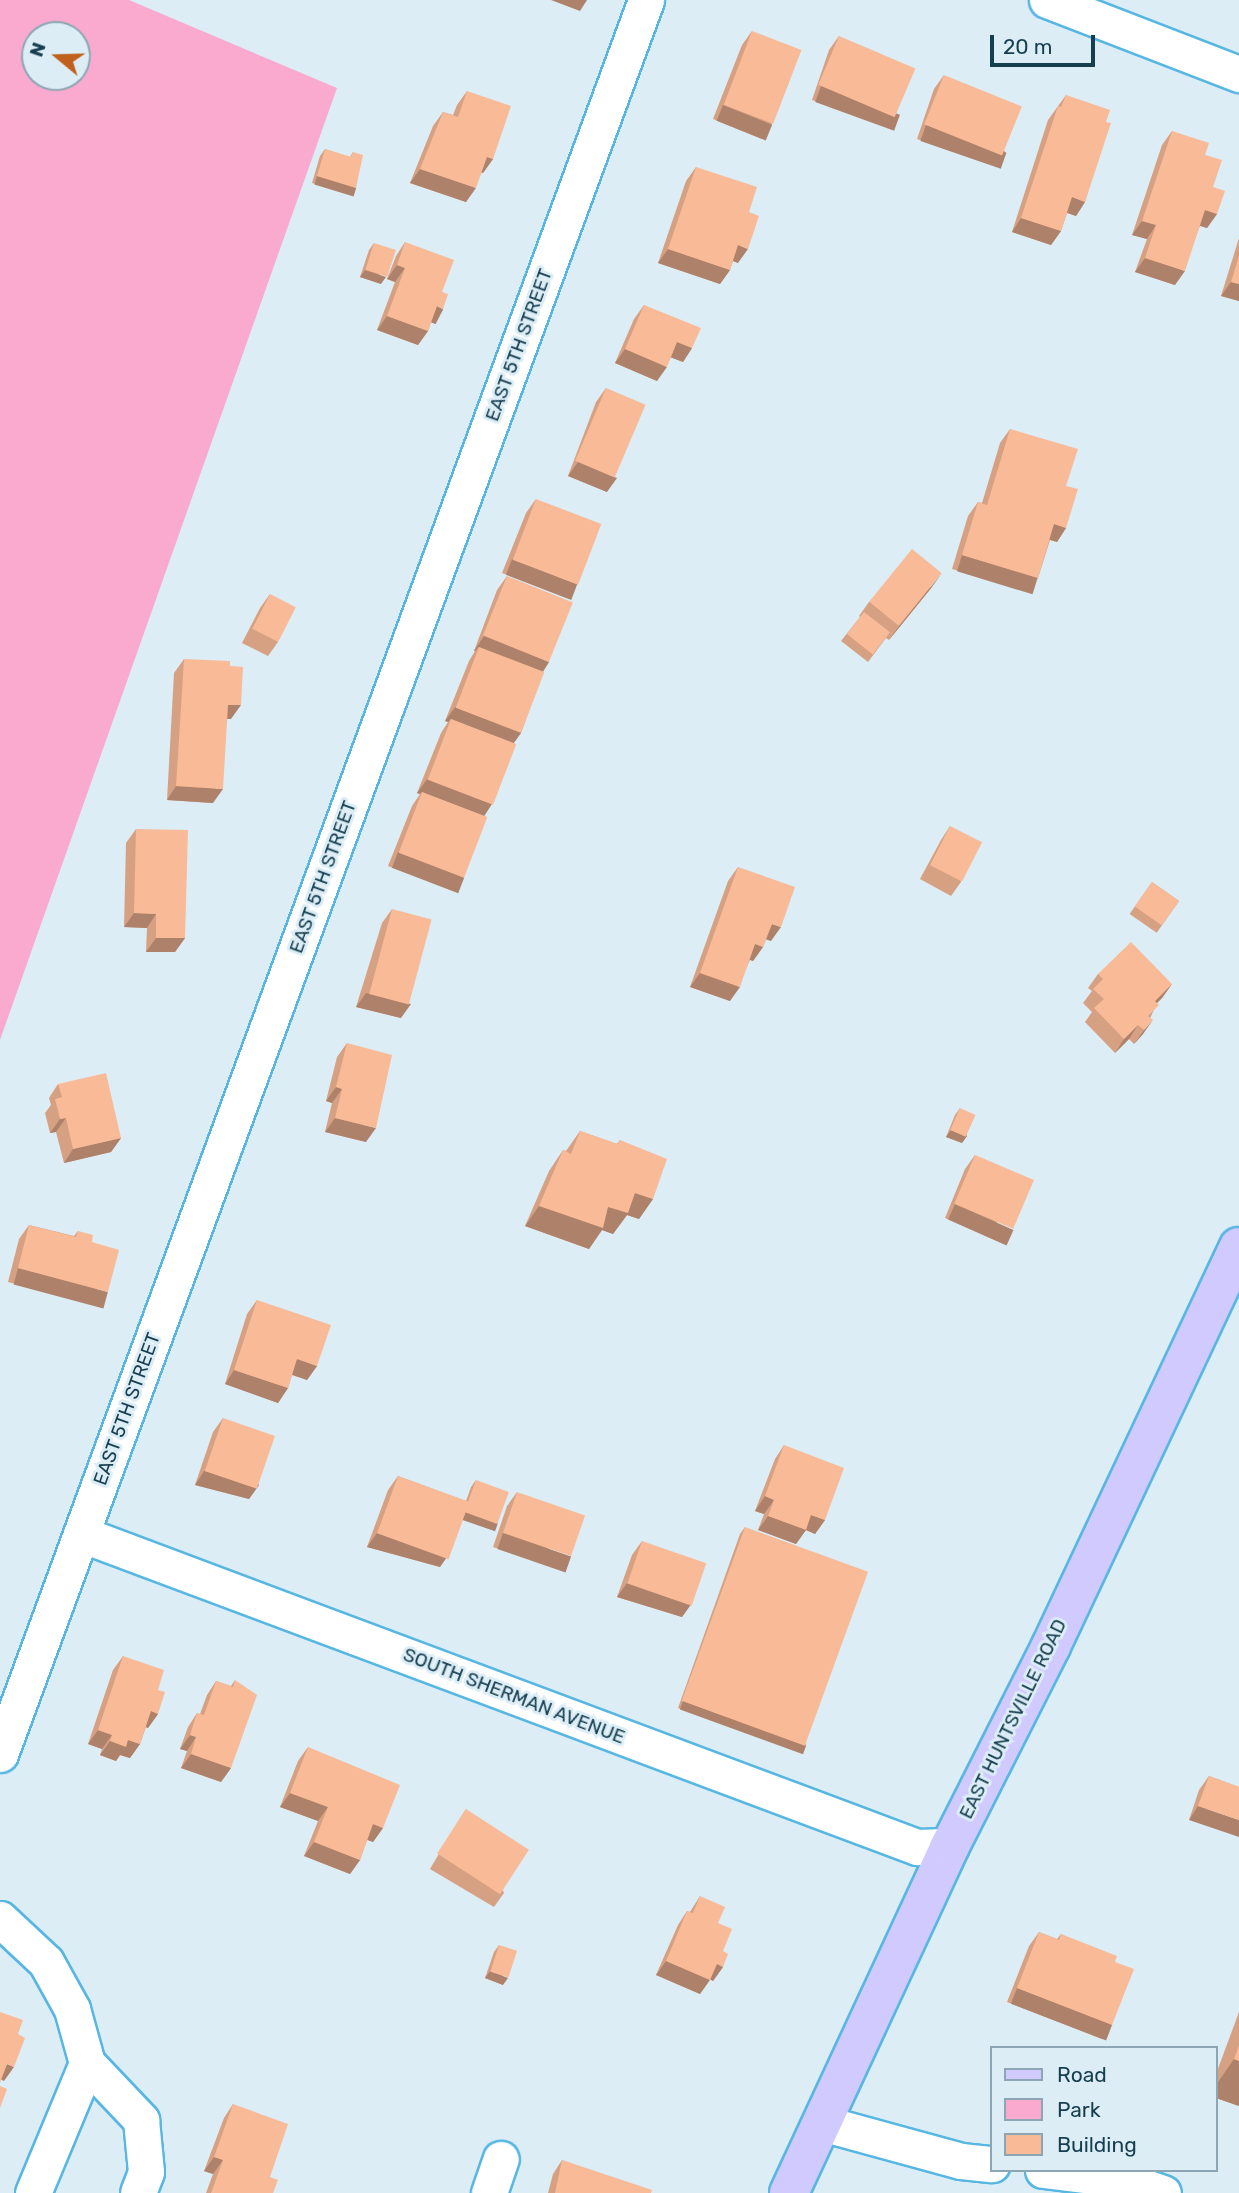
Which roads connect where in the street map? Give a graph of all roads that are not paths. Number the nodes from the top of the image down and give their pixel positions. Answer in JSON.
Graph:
{"nodes":[{"id":1,"x":646,"y":0,"type":"edge"},
{"id":2,"x":1047,"y":0,"type":"edge"},
{"id":3,"x":1239,"y":74,"type":"edge"},
{"id":4,"x":1239,"y":1247,"type":"edge"},
{"id":5,"x":81,"y":1534,"type":"junction"},
{"id":6,"x":0,"y":1754,"type":"edge"},
{"id":7,"x":950,"y":1846,"type":"junction"},
{"id":8,"x":0,"y":1919,"type":"edge"},
{"id":9,"x":87,"y":2063,"type":"junction"},
{"id":10,"x":822,"y":2123,"type":"junction"},
{"id":11,"x":501,"y":2159,"type":"dead end"},
{"id":12,"x":990,"y":2164,"type":"edge"},
{"id":13,"x":1059,"y":2172,"type":"edge"},
{"id":14,"x":33,"y":2193,"type":"edge"},
{"id":15,"x":138,"y":2193,"type":"edge"},
{"id":16,"x":489,"y":2193,"type":"edge"},
{"id":17,"x":789,"y":2193,"type":"edge"},
{"id":18,"x":1163,"y":2193,"type":"edge"}],
"edges":[{"from":1,"to":5,"type":"street","name":"EAST 5TH STREET"},
{"from":2,"to":3,"type":"street"},
{"from":4,"to":7,"type":"main road","name":"EAST HUNTSVILLE ROAD"},
{"from":5,"to":6,"type":"street","name":"EAST 5TH STREET"},
{"from":5,"to":7,"type":"street","name":"SOUTH SHERMAN AVENUE"},
{"from":7,"to":10,"type":"main road","name":"EAST HUNTSVILLE ROAD"},
{"from":8,"to":9,"type":"street"},
{"from":9,"to":14,"type":"street"},
{"from":9,"to":15,"type":"street"},
{"from":10,"to":12,"type":"street"},
{"from":10,"to":17,"type":"main road","name":"EAST HUNTSVILLE ROAD"},
{"from":11,"to":16,"type":"street"},
{"from":13,"to":18,"type":"street"}]}
